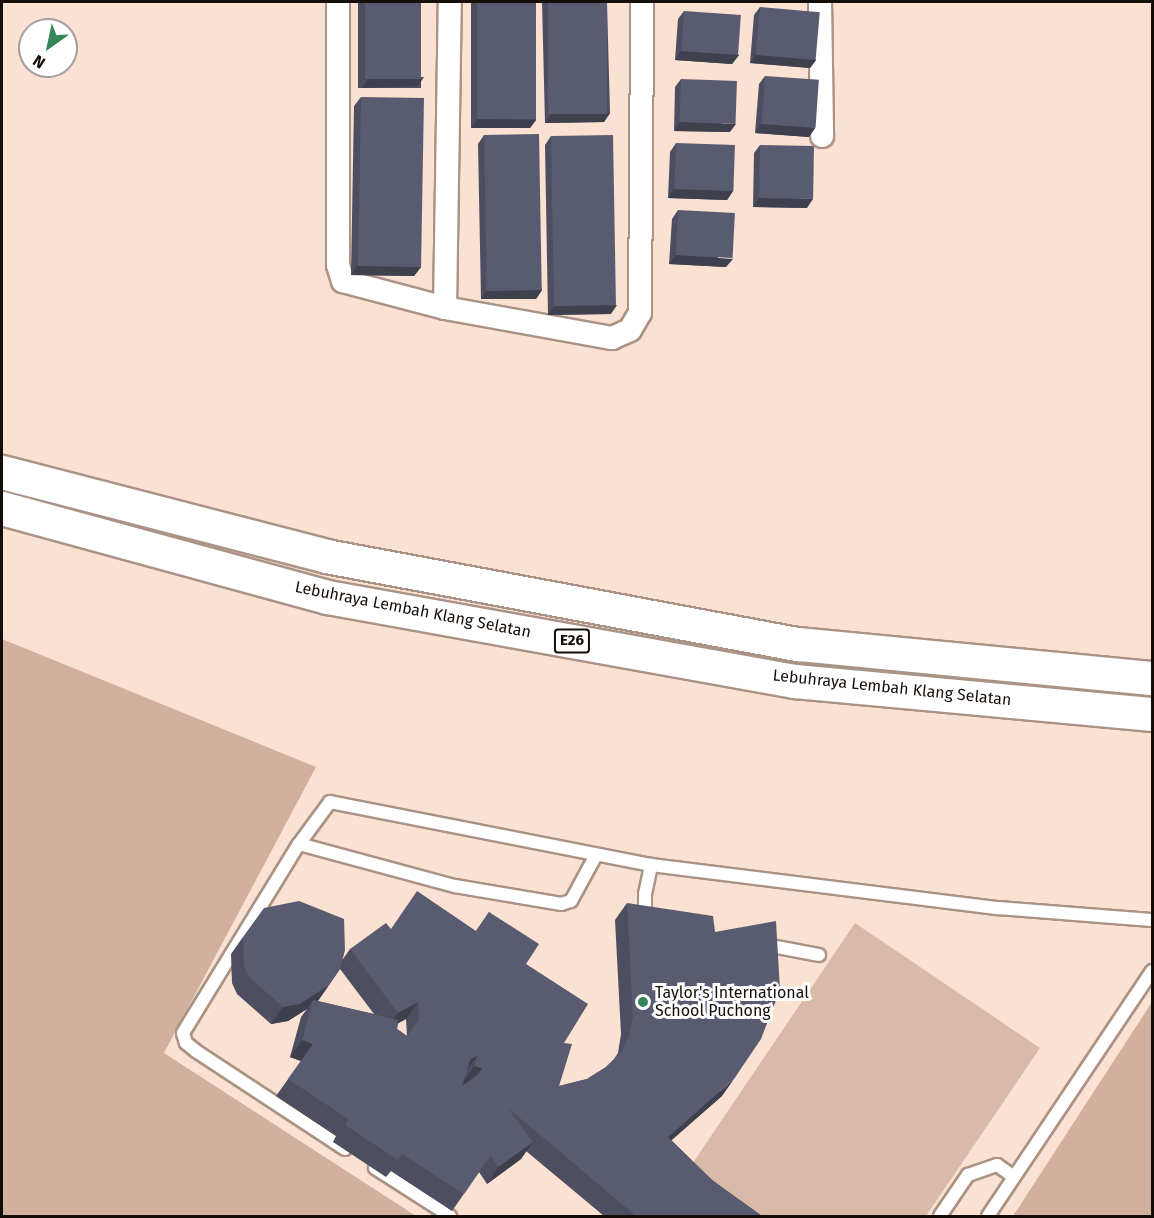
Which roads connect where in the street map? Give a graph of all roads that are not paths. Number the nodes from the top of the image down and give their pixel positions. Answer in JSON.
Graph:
{"nodes":[{"id":1,"x":338,"y":2,"type":"edge"},
{"id":2,"x":450,"y":2,"type":"edge"},
{"id":3,"x":642,"y":2,"type":"edge"},
{"id":4,"x":820,"y":2,"type":"edge"},
{"id":5,"x":822,"y":136,"type":"dead end"},
{"id":6,"x":445,"y":308,"type":"junction"},
{"id":7,"x":2,"y":472,"type":"edge"},
{"id":8,"x":2,"y":508,"type":"edge"},
{"id":9,"x":1152,"y":678,"type":"edge"},
{"id":10,"x":1152,"y":714,"type":"edge"},
{"id":11,"x":298,"y":844,"type":"junction"},
{"id":12,"x":596,"y":855,"type":"junction"},
{"id":13,"x":651,"y":865,"type":"junction"},
{"id":14,"x":1152,"y":920,"type":"edge"},
{"id":15,"x":657,"y":924,"type":"edge"},
{"id":16,"x":750,"y":942,"type":"edge"},
{"id":17,"x":819,"y":955,"type":"dead end"},
{"id":18,"x":1152,"y":970,"type":"edge"},
{"id":19,"x":1013,"y":1176,"type":"junction"},
{"id":20,"x":450,"y":1216,"type":"edge"},
{"id":21,"x":940,"y":1216,"type":"edge"},
{"id":22,"x":988,"y":1216,"type":"edge"}],
"edges":[{"from":1,"to":6,"type":"street"},
{"from":2,"to":6,"type":"street"},
{"from":3,"to":6,"type":"street"},
{"from":4,"to":5,"type":"street"},
{"from":7,"to":9,"type":"highway","name":"Lebuhraya Lembah Klang Selatan","number":"E26"},
{"from":8,"to":10,"type":"highway","name":"Lebuhraya Lembah Klang Selatan","number":"E26"},
{"from":11,"to":12,"type":"lane"},
{"from":11,"to":12,"type":"lane"},
{"from":11,"to":20,"type":"lane"},
{"from":12,"to":13,"type":"lane"},
{"from":13,"to":14,"type":"lane"},
{"from":13,"to":15,"type":"lane"},
{"from":16,"to":17,"type":"lane"},
{"from":18,"to":19,"type":"lane"},
{"from":19,"to":21,"type":"lane"},
{"from":19,"to":22,"type":"lane"}]}
